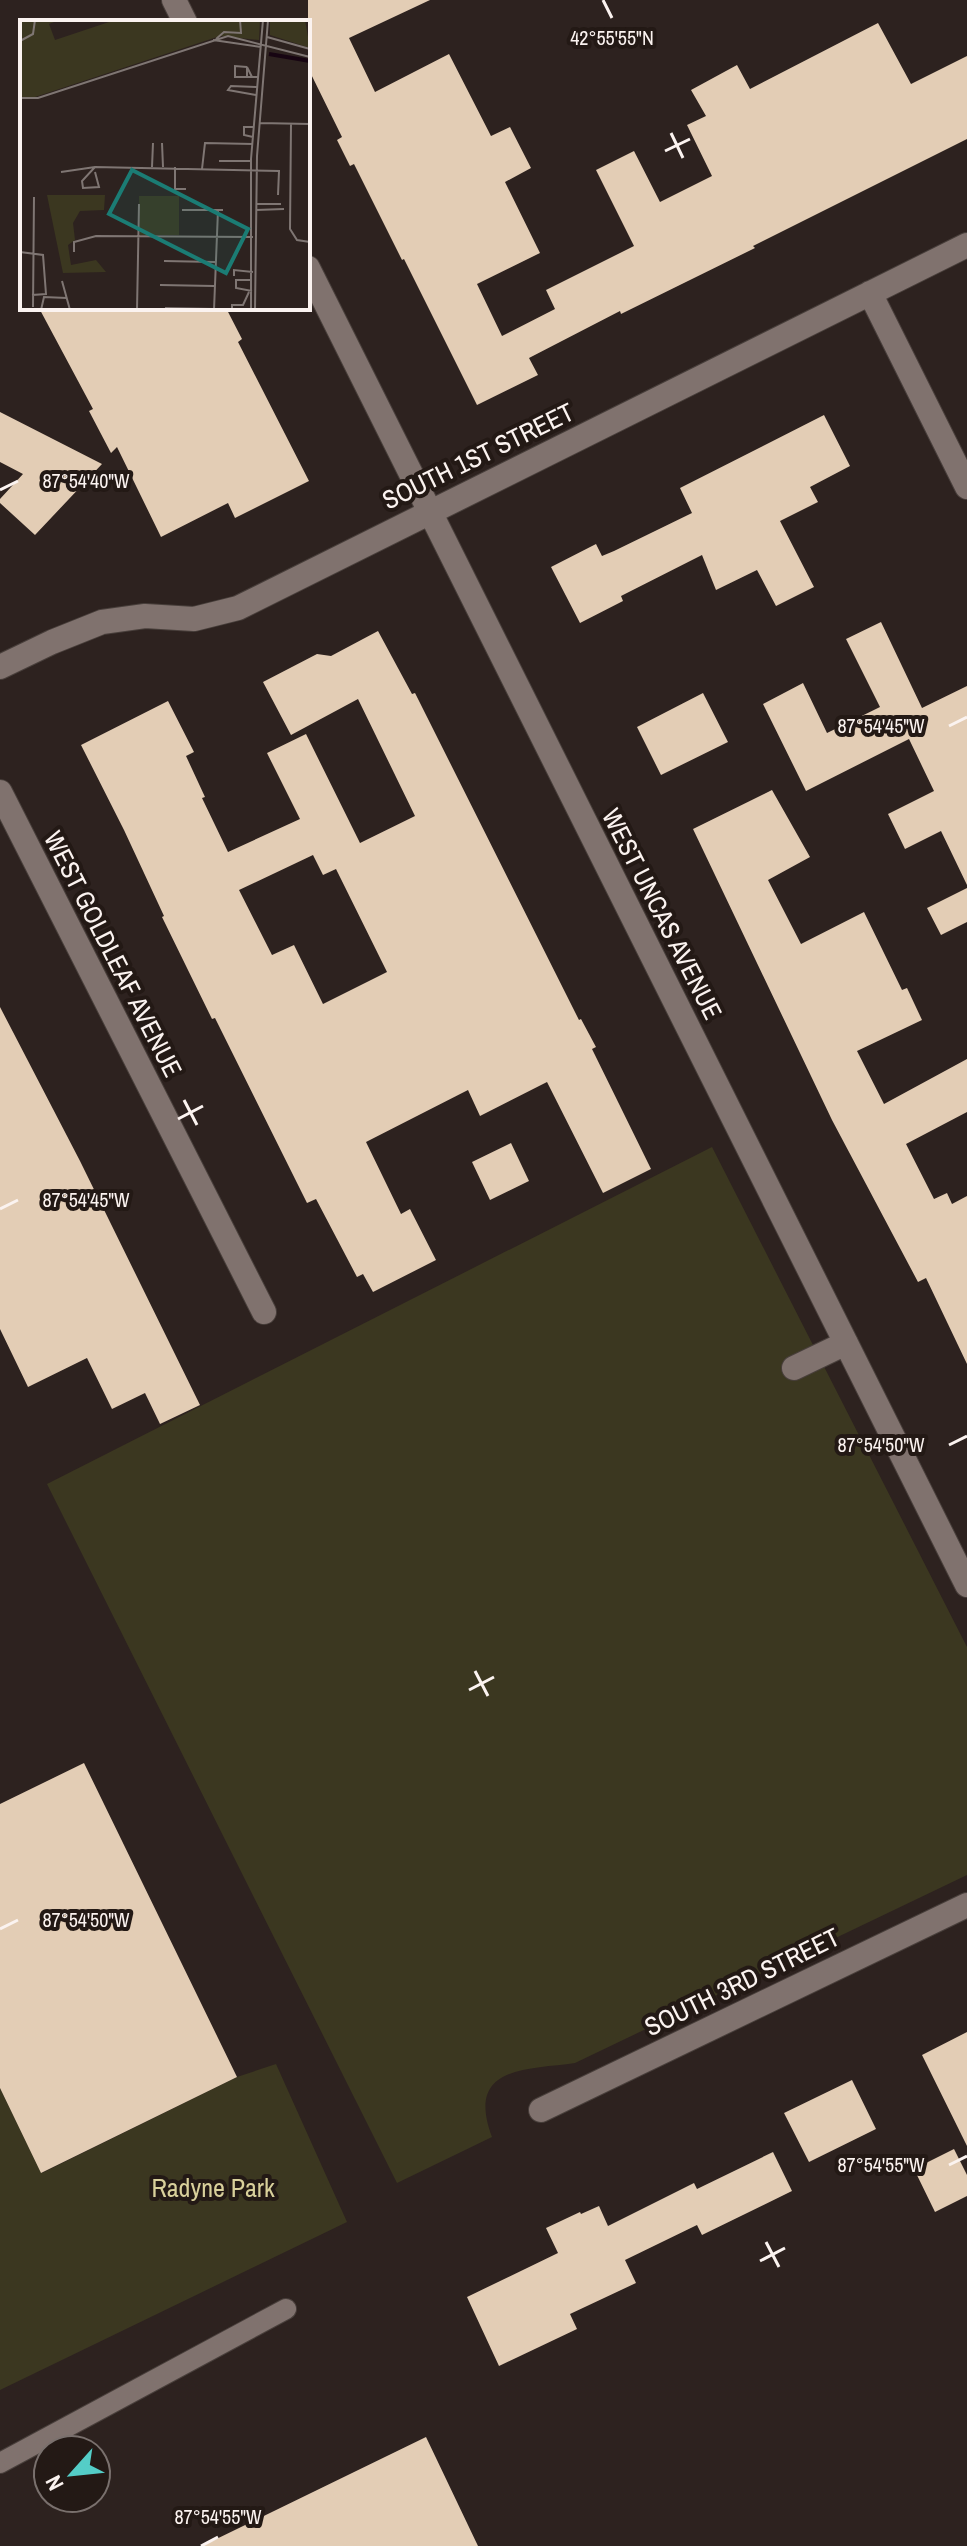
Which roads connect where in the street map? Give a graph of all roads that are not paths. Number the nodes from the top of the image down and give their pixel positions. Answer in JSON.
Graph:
{"nodes":[{"id":1,"x":174,"y":0,"type":"edge"},
{"id":2,"x":184,"y":20,"type":"edge"},
{"id":3,"x":967,"y":245,"type":"edge"},
{"id":4,"x":310,"y":272,"type":"edge"},
{"id":5,"x":870,"y":293,"type":"junction"},
{"id":6,"x":967,"y":487,"type":"edge"},
{"id":7,"x":429,"y":511,"type":"junction"},
{"id":8,"x":0,"y":667,"type":"edge"},
{"id":9,"x":0,"y":792,"type":"edge"},
{"id":10,"x":264,"y":1312,"type":"dead end"},
{"id":11,"x":846,"y":1343,"type":"junction"},
{"id":12,"x":794,"y":1368,"type":"dead end"},
{"id":13,"x":967,"y":1585,"type":"edge"},
{"id":14,"x":967,"y":1905,"type":"edge"},
{"id":15,"x":541,"y":2110,"type":"dead end"},
{"id":16,"x":286,"y":2309,"type":"dead end"},
{"id":17,"x":0,"y":2463,"type":"edge"}],
"edges":[{"from":1,"to":2,"type":"street"},
{"from":3,"to":5,"type":"street","name":"SOUTH 1ST STREET"},
{"from":4,"to":7,"type":"street","name":"WEST UNCAS AVENUE"},
{"from":5,"to":6,"type":"street"},
{"from":5,"to":7,"type":"street","name":"SOUTH 1ST STREET"},
{"from":7,"to":8,"type":"street","name":"SOUTH 1ST STREET"},
{"from":7,"to":11,"type":"street","name":"WEST UNCAS AVENUE"},
{"from":9,"to":10,"type":"street","name":"WEST GOLDLEAF AVENUE"},
{"from":11,"to":12,"type":"street"},
{"from":11,"to":13,"type":"street","name":"WEST UNCAS AVENUE"},
{"from":14,"to":15,"type":"street","name":"SOUTH 3RD STREET"},
{"from":16,"to":17,"type":"lane"}]}
